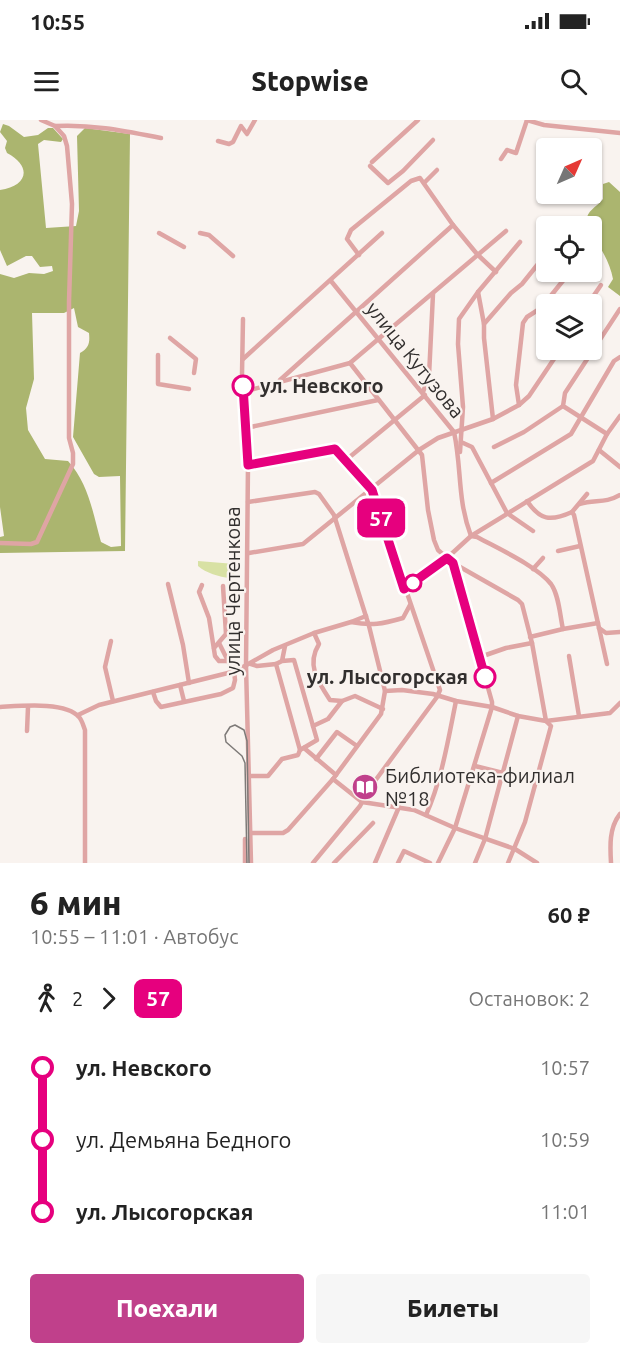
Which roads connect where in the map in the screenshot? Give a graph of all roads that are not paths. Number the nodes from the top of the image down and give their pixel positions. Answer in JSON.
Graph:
{"nodes":[{"id":1,"x":41,"y":120,"type":"edge"},
{"id":2,"x":255,"y":120,"type":"edge"},
{"id":3,"x":418,"y":120,"type":"edge"},
{"id":4,"x":527,"y":120,"type":"edge"},
{"id":5,"x":55,"y":126,"type":"junction"},
{"id":6,"x":620,"y":133,"type":"edge"},
{"id":7,"x":161,"y":138,"type":"dead end"},
{"id":8,"x":433,"y":140,"type":"dead end"},
{"id":9,"x":218,"y":141,"type":"dead end"},
{"id":10,"x":501,"y":159,"type":"dead end"},
{"id":11,"x":437,"y":170,"type":"dead end"},
{"id":12,"x":403,"y":171,"type":"junction"},
{"id":13,"x":411,"y":181,"type":"junction"},
{"id":14,"x":424,"y":183,"type":"junction"},
{"id":15,"x":453,"y":225,"type":"junction"},
{"id":16,"x":506,"y":231,"type":"dead end"},
{"id":17,"x":159,"y":233,"type":"dead end"},
{"id":18,"x":200,"y":233,"type":"dead end"},
{"id":19,"x":382,"y":233,"type":"dead end"},
{"id":20,"x":520,"y":242,"type":"dead end"},
{"id":21,"x":184,"y":247,"type":"dead end"},
{"id":22,"x":477,"y":254,"type":"junction"},
{"id":23,"x":359,"y":255,"type":"junction"},
{"id":24,"x":233,"y":256,"type":"dead end"},
{"id":25,"x":536,"y":266,"type":"edge"},
{"id":26,"x":496,"y":272,"type":"junction"},
{"id":27,"x":331,"y":281,"type":"junction"},
{"id":28,"x":562,"y":282,"type":"edge"},
{"id":29,"x":601,"y":285,"type":"dead end"},
{"id":30,"x":478,"y":292,"type":"junction"},
{"id":31,"x":433,"y":294,"type":"junction"},
{"id":32,"x":595,"y":294,"type":"edge"},
{"id":33,"x":620,"y":309,"type":"edge"},
{"id":34,"x":355,"y":311,"type":"junction"},
{"id":35,"x":243,"y":319,"type":"dead end"},
{"id":36,"x":484,"y":324,"type":"junction"},
{"id":37,"x":170,"y":338,"type":"dead end"},
{"id":38,"x":380,"y":340,"type":"junction"},
{"id":39,"x":158,"y":355,"type":"dead end"},
{"id":40,"x":620,"y":357,"type":"edge"},
{"id":41,"x":243,"y":359,"type":"junction"},
{"id":42,"x":553,"y":360,"type":"edge"},
{"id":43,"x":350,"y":363,"type":"junction"},
{"id":44,"x":194,"y":373,"type":"dead end"},
{"id":45,"x":278,"y":382,"type":"junction"},
{"id":46,"x":189,"y":388,"type":"dead end"},
{"id":47,"x":243,"y":392,"type":"junction"},
{"id":48,"x":424,"y":394,"type":"junction"},
{"id":49,"x":378,"y":400,"type":"junction"},
{"id":50,"x":519,"y":405,"type":"junction"},
{"id":51,"x":563,"y":406,"type":"junction"},
{"id":52,"x":620,"y":416,"type":"edge"},
{"id":53,"x":493,"y":418,"type":"junction"},
{"id":54,"x":581,"y":418,"type":"junction"},
{"id":55,"x":395,"y":420,"type":"junction"},
{"id":56,"x":246,"y":428,"type":"junction"},
{"id":57,"x":463,"y":428,"type":"junction"},
{"id":58,"x":454,"y":432,"type":"junction"},
{"id":59,"x":608,"y":434,"type":"junction"},
{"id":60,"x":461,"y":442,"type":"junction"},
{"id":61,"x":494,"y":447,"type":"dead end"},
{"id":62,"x":419,"y":450,"type":"junction"},
{"id":63,"x":599,"y":450,"type":"junction"},
{"id":64,"x":459,"y":457,"type":"junction"},
{"id":65,"x":346,"y":460,"type":"junction"},
{"id":66,"x":248,"y":465,"type":"junction"},
{"id":67,"x":620,"y":467,"type":"edge"},
{"id":68,"x":491,"y":483,"type":"junction"},
{"id":69,"x":372,"y":490,"type":"junction"},
{"id":70,"x":587,"y":494,"type":"dead end"},
{"id":71,"x":620,"y":495,"type":"edge"},
{"id":72,"x":526,"y":501,"type":"junction"},
{"id":73,"x":248,"y":502,"type":"junction"},
{"id":74,"x":580,"y":504,"type":"junction"},
{"id":75,"x":572,"y":512,"type":"junction"},
{"id":76,"x":507,"y":513,"type":"junction"},
{"id":77,"x":335,"y":520,"type":"junction"},
{"id":78,"x":532,"y":531,"type":"dead end"},
{"id":79,"x":471,"y":536,"type":"junction"},
{"id":80,"x":0,"y":543,"type":"edge"},
{"id":81,"x":580,"y":546,"type":"junction"},
{"id":82,"x":558,"y":551,"type":"dead end"},
{"id":83,"x":249,"y":554,"type":"junction"},
{"id":84,"x":447,"y":558,"type":"junction"},
{"id":85,"x":543,"y":558,"type":"dead end"},
{"id":86,"x":453,"y":563,"type":"junction"},
{"id":87,"x":533,"y":569,"type":"junction"},
{"id":88,"x":168,"y":584,"type":"dead end"},
{"id":89,"x":202,"y":585,"type":"dead end"},
{"id":90,"x":224,"y":586,"type":"dead end"},
{"id":91,"x":404,"y":589,"type":"junction"},
{"id":92,"x":410,"y":605,"type":"junction"},
{"id":93,"x":366,"y":616,"type":"junction"},
{"id":94,"x":351,"y":622,"type":"junction"},
{"id":95,"x":369,"y":626,"type":"junction"},
{"id":96,"x":598,"y":626,"type":"junction"},
{"id":97,"x":563,"y":629,"type":"junction"},
{"id":98,"x":620,"y":632,"type":"edge"},
{"id":99,"x":314,"y":633,"type":"junction"},
{"id":100,"x":531,"y":640,"type":"junction"},
{"id":101,"x":111,"y":641,"type":"dead end"},
{"id":102,"x":219,"y":643,"type":"junction"},
{"id":103,"x":285,"y":646,"type":"junction"},
{"id":104,"x":214,"y":648,"type":"junction"},
{"id":105,"x":569,"y":656,"type":"dead end"},
{"id":106,"x":480,"y":657,"type":"junction"},
{"id":107,"x":228,"y":661,"type":"junction"},
{"id":108,"x":282,"y":661,"type":"junction"},
{"id":109,"x":276,"y":664,"type":"junction"},
{"id":110,"x":607,"y":664,"type":"dead end"},
{"id":111,"x":248,"y":665,"type":"junction"},
{"id":112,"x":235,"y":671,"type":"junction"},
{"id":113,"x":189,"y":683,"type":"junction"},
{"id":114,"x":180,"y":685,"type":"junction"},
{"id":115,"x":385,"y":691,"type":"junction"},
{"id":116,"x":153,"y":692,"type":"junction"},
{"id":117,"x":437,"y":697,"type":"junction"},
{"id":118,"x":330,"y":700,"type":"junction"},
{"id":119,"x":113,"y":701,"type":"junction"},
{"id":120,"x":184,"y":701,"type":"junction"},
{"id":121,"x":342,"y":701,"type":"junction"},
{"id":122,"x":456,"y":701,"type":"junction"},
{"id":123,"x":620,"y":703,"type":"edge"},
{"id":124,"x":28,"y":706,"type":"junction"},
{"id":125,"x":492,"y":707,"type":"junction"},
{"id":126,"x":0,"y":708,"type":"edge"},
{"id":127,"x":383,"y":709,"type":"junction"},
{"id":128,"x":78,"y":715,"type":"junction"},
{"id":129,"x":331,"y":716,"type":"junction"},
{"id":130,"x":518,"y":716,"type":"junction"},
{"id":131,"x":579,"y":716,"type":"junction"},
{"id":132,"x":546,"y":721,"type":"junction"},
{"id":133,"x":313,"y":726,"type":"junction"},
{"id":134,"x":27,"y":731,"type":"dead end"},
{"id":135,"x":357,"y":746,"type":"junction"},
{"id":136,"x":302,"y":749,"type":"junction"},
{"id":137,"x":316,"y":759,"type":"junction"},
{"id":138,"x":475,"y":766,"type":"junction"},
{"id":139,"x":503,"y":773,"type":"junction"},
{"id":140,"x":250,"y":776,"type":"junction"},
{"id":141,"x":334,"y":777,"type":"junction"},
{"id":142,"x":362,"y":802,"type":"junction"},
{"id":143,"x":399,"y":807,"type":"junction"},
{"id":144,"x":620,"y":814,"type":"edge"},
{"id":145,"x":426,"y":815,"type":"junction"},
{"id":146,"x":373,"y":823,"type":"dead end"},
{"id":147,"x":455,"y":828,"type":"junction"},
{"id":148,"x":250,"y":833,"type":"junction"},
{"id":149,"x":245,"y":839,"type":"dead end"},
{"id":150,"x":485,"y":839,"type":"junction"},
{"id":151,"x":515,"y":849,"type":"junction"},
{"id":152,"x":85,"y":863,"type":"edge"},
{"id":153,"x":245,"y":863,"type":"edge"},
{"id":154,"x":250,"y":863,"type":"edge"},
{"id":155,"x":313,"y":863,"type":"edge"},
{"id":156,"x":334,"y":863,"type":"edge"},
{"id":157,"x":375,"y":863,"type":"edge"},
{"id":158,"x":398,"y":863,"type":"edge"},
{"id":159,"x":430,"y":863,"type":"edge"},
{"id":160,"x":438,"y":863,"type":"edge"},
{"id":161,"x":475,"y":863,"type":"edge"},
{"id":162,"x":508,"y":863,"type":"edge"},
{"id":163,"x":537,"y":863,"type":"edge"},
{"id":164,"x":611,"y":863,"type":"edge"}],
"edges":[{"from":1,"to":5,"type":"street"},
{"from":2,"to":9,"type":"street"},
{"from":3,"to":12,"type":"street"},
{"from":4,"to":6,"type":"street"},
{"from":4,"to":10,"type":"street"},
{"from":5,"to":7,"type":"street"},
{"from":5,"to":80,"type":"street"},
{"from":8,"to":12,"type":"street"},
{"from":11,"to":14,"type":"street"},
{"from":12,"to":13,"type":"street"},
{"from":13,"to":14,"type":"street"},
{"from":13,"to":23,"type":"street"},
{"from":14,"to":15,"type":"street"},
{"from":15,"to":22,"type":"street"},
{"from":15,"to":34,"type":"street"},
{"from":16,"to":22,"type":"street"},
{"from":17,"to":21,"type":"street"},
{"from":18,"to":24,"type":"street"},
{"from":19,"to":23,"type":"street"},
{"from":20,"to":26,"type":"street"},
{"from":22,"to":26,"type":"street"},
{"from":22,"to":31,"type":"street"},
{"from":23,"to":27,"type":"street"},
{"from":25,"to":36,"type":"street"},
{"from":26,"to":30,"type":"street"},
{"from":27,"to":34,"type":"street","name":"улица Кутузова"},
{"from":27,"to":41,"type":"street"},
{"from":28,"to":50,"type":"street"},
{"from":29,"to":32,"type":"street"},
{"from":30,"to":36,"type":"street"},
{"from":30,"to":57,"type":"street"},
{"from":31,"to":38,"type":"street"},
{"from":31,"to":48,"type":"street"},
{"from":33,"to":51,"type":"street"},
{"from":34,"to":38,"type":"street","name":"улица Кутузова"},
{"from":34,"to":45,"type":"street"},
{"from":35,"to":41,"type":"street","name":"улица Чертенкова"},
{"from":36,"to":53,"type":"street"},
{"from":37,"to":44,"type":"street"},
{"from":38,"to":43,"type":"street"},
{"from":38,"to":48,"type":"street","name":"улица Кутузова"},
{"from":39,"to":46,"type":"street"},
{"from":40,"to":54,"type":"street"},
{"from":41,"to":47,"type":"street","name":"улица Чертенкова"},
{"from":42,"to":50,"type":"street"},
{"from":43,"to":45,"type":"street"},
{"from":43,"to":49,"type":"street"},
{"from":45,"to":47,"type":"street"},
{"from":47,"to":56,"type":"street","name":"улица Чертенкова"},
{"from":48,"to":55,"type":"street"},
{"from":48,"to":58,"type":"street","name":"улица Кутузова"},
{"from":49,"to":55,"type":"street"},
{"from":49,"to":56,"type":"street"},
{"from":50,"to":53,"type":"street"},
{"from":51,"to":54,"type":"street"},
{"from":51,"to":61,"type":"street"},
{"from":52,"to":59,"type":"street"},
{"from":53,"to":57,"type":"street"},
{"from":54,"to":59,"type":"street"},
{"from":54,"to":68,"type":"street"},
{"from":55,"to":62,"type":"street"},
{"from":55,"to":65,"type":"street"},
{"from":56,"to":66,"type":"street","name":"улица Чертенкова"},
{"from":57,"to":58,"type":"street"},
{"from":57,"to":60,"type":"street"},
{"from":58,"to":62,"type":"street"},
{"from":58,"to":64,"type":"street","name":"улица Кутузова"},
{"from":59,"to":63,"type":"street"},
{"from":60,"to":64,"type":"street"},
{"from":60,"to":68,"type":"street"},
{"from":62,"to":69,"type":"street"},
{"from":62,"to":84,"type":"street"},
{"from":63,"to":67,"type":"street"},
{"from":63,"to":72,"type":"street"},
{"from":64,"to":79,"type":"street","name":"улица Кутузова"},
{"from":65,"to":66,"type":"street"},
{"from":65,"to":69,"type":"street"},
{"from":66,"to":73,"type":"street","name":"улица Чертенкова"},
{"from":68,"to":76,"type":"street"},
{"from":69,"to":77,"type":"street"},
{"from":69,"to":91,"type":"street"},
{"from":70,"to":74,"type":"street"},
{"from":71,"to":74,"type":"street"},
{"from":72,"to":75,"type":"street"},
{"from":72,"to":76,"type":"street"},
{"from":73,"to":77,"type":"street"},
{"from":73,"to":83,"type":"street","name":"улица Чертенкова"},
{"from":74,"to":75,"type":"street"},
{"from":75,"to":81,"type":"street"},
{"from":76,"to":78,"type":"street"},
{"from":76,"to":79,"type":"street"},
{"from":77,"to":83,"type":"street"},
{"from":77,"to":93,"type":"street"},
{"from":79,"to":84,"type":"street"},
{"from":79,"to":87,"type":"street"},
{"from":81,"to":82,"type":"street"},
{"from":81,"to":96,"type":"street"},
{"from":83,"to":111,"type":"street","name":"улица Чертенкова"},
{"from":84,"to":86,"type":"street"},
{"from":84,"to":91,"type":"street"},
{"from":85,"to":87,"type":"street"},
{"from":86,"to":100,"type":"street"},
{"from":86,"to":106,"type":"street"},
{"from":87,"to":97,"type":"street"},
{"from":88,"to":113,"type":"street"},
{"from":89,"to":104,"type":"street"},
{"from":90,"to":102,"type":"street"},
{"from":91,"to":92,"type":"street"},
{"from":92,"to":95,"type":"street"},
{"from":92,"to":117,"type":"street"},
{"from":93,"to":94,"type":"street"},
{"from":93,"to":95,"type":"street"},
{"from":94,"to":95,"type":"street"},
{"from":94,"to":99,"type":"street"},
{"from":95,"to":115,"type":"street"},
{"from":96,"to":97,"type":"street"},
{"from":96,"to":98,"type":"street"},
{"from":96,"to":110,"type":"street"},
{"from":97,"to":100,"type":"street"},
{"from":99,"to":103,"type":"street"},
{"from":99,"to":118,"type":"street"},
{"from":100,"to":106,"type":"street"},
{"from":100,"to":132,"type":"street"},
{"from":101,"to":119,"type":"street"},
{"from":102,"to":104,"type":"street"},
{"from":102,"to":107,"type":"street"},
{"from":103,"to":108,"type":"street"},
{"from":103,"to":111,"type":"street"},
{"from":104,"to":107,"type":"street"},
{"from":105,"to":131,"type":"street"},
{"from":106,"to":125,"type":"street"},
{"from":107,"to":112,"type":"street"},
{"from":108,"to":109,"type":"street"},
{"from":108,"to":133,"type":"street"},
{"from":109,"to":111,"type":"street"},
{"from":109,"to":136,"type":"street"},
{"from":111,"to":112,"type":"street"},
{"from":111,"to":140,"type":"street","name":"улица Чертенкова"},
{"from":112,"to":113,"type":"street"},
{"from":112,"to":120,"type":"street"},
{"from":113,"to":114,"type":"street"},
{"from":114,"to":116,"type":"street"},
{"from":114,"to":120,"type":"street"},
{"from":115,"to":117,"type":"street"},
{"from":115,"to":127,"type":"street"},
{"from":116,"to":119,"type":"street"},
{"from":116,"to":120,"type":"street"},
{"from":117,"to":122,"type":"street"},
{"from":117,"to":142,"type":"street"},
{"from":118,"to":121,"type":"street"},
{"from":118,"to":129,"type":"street"},
{"from":119,"to":128,"type":"street"},
{"from":121,"to":127,"type":"street"},
{"from":121,"to":129,"type":"street"},
{"from":122,"to":125,"type":"street"},
{"from":122,"to":145,"type":"street"},
{"from":123,"to":131,"type":"street"},
{"from":124,"to":126,"type":"street"},
{"from":124,"to":128,"type":"street"},
{"from":124,"to":134,"type":"street"},
{"from":125,"to":130,"type":"street"},
{"from":125,"to":138,"type":"street"},
{"from":127,"to":135,"type":"street"},
{"from":128,"to":152,"type":"street"},
{"from":129,"to":133,"type":"street"},
{"from":130,"to":132,"type":"street"},
{"from":130,"to":139,"type":"street"},
{"from":131,"to":132,"type":"street"},
{"from":132,"to":151,"type":"street"},
{"from":133,"to":136,"type":"street"},
{"from":135,"to":137,"type":"street"},
{"from":135,"to":141,"type":"street"},
{"from":136,"to":137,"type":"street"},
{"from":136,"to":140,"type":"street"},
{"from":137,"to":141,"type":"street"},
{"from":138,"to":139,"type":"street"},
{"from":138,"to":147,"type":"street"},
{"from":139,"to":150,"type":"street"},
{"from":140,"to":148,"type":"street","name":"улица Чертенкова"},
{"from":141,"to":142,"type":"street"},
{"from":141,"to":148,"type":"street"},
{"from":142,"to":143,"type":"street"},
{"from":142,"to":155,"type":"street"},
{"from":143,"to":145,"type":"street"},
{"from":143,"to":157,"type":"street"},
{"from":144,"to":164,"type":"street"},
{"from":145,"to":147,"type":"street"},
{"from":146,"to":156,"type":"street"},
{"from":147,"to":150,"type":"street"},
{"from":147,"to":160,"type":"street"},
{"from":148,"to":154,"type":"street","name":"улица Чертенкова"},
{"from":149,"to":153,"type":"street"},
{"from":150,"to":151,"type":"street"},
{"from":150,"to":161,"type":"street"},
{"from":151,"to":162,"type":"street"},
{"from":151,"to":163,"type":"street"},
{"from":158,"to":159,"type":"street"}]}
